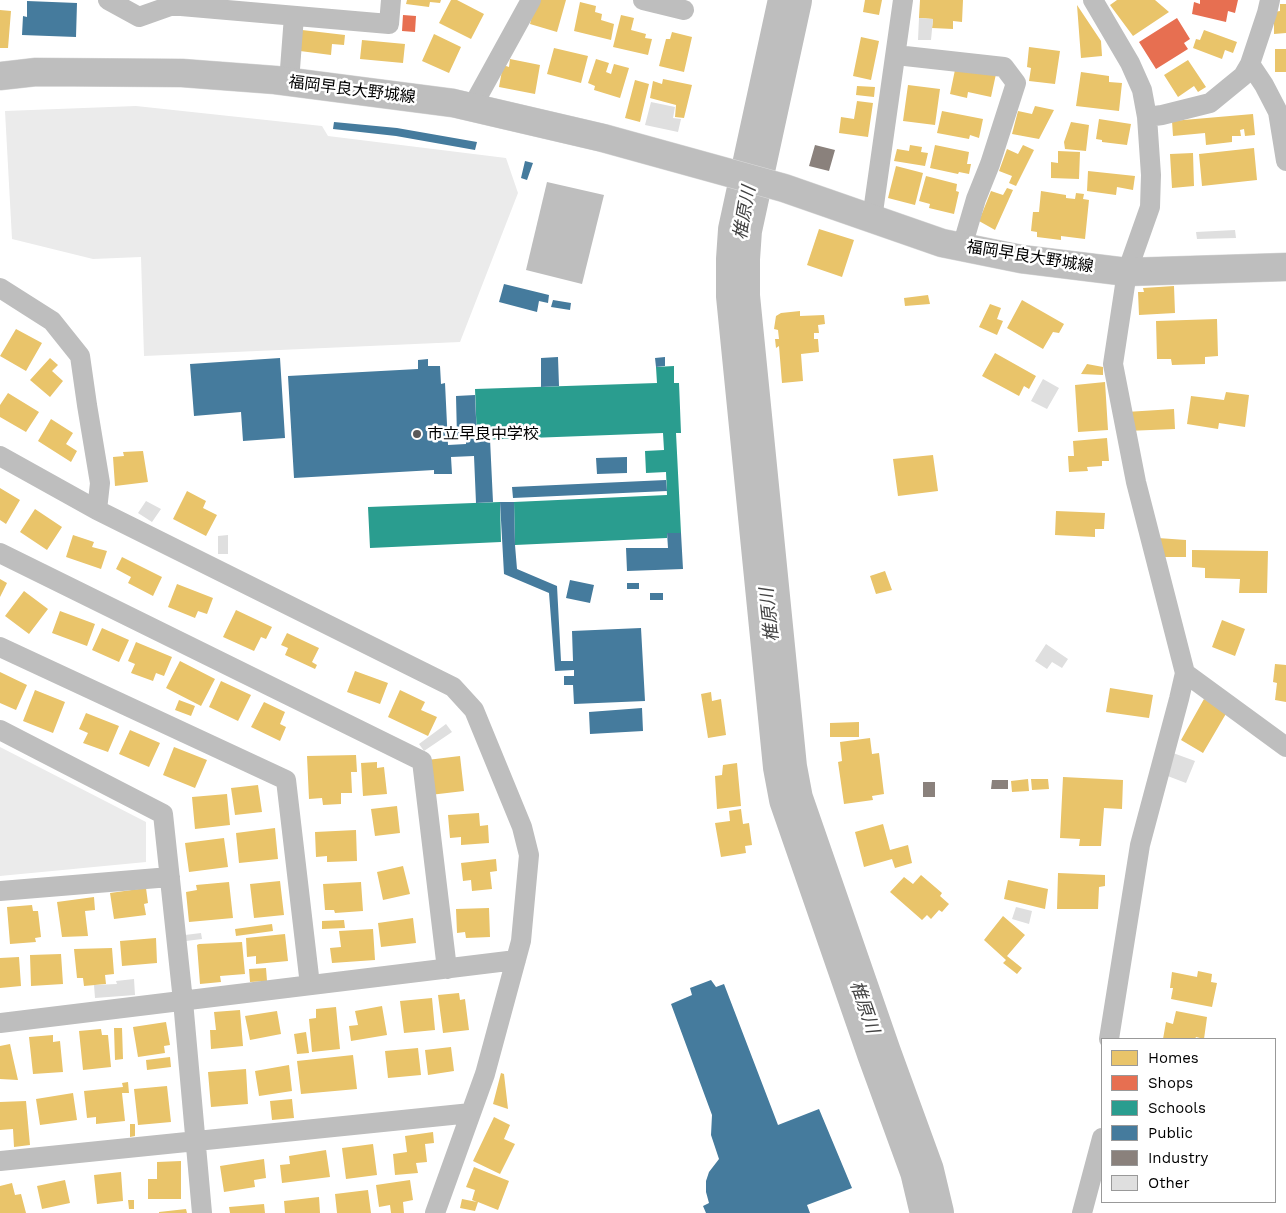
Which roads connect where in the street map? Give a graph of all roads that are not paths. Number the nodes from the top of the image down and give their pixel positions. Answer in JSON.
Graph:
{"nodes":[{"id":1,"x":108,"y":0,"type":"edge"},
{"id":2,"x":391,"y":0,"type":"edge"},
{"id":3,"x":531,"y":0,"type":"edge"},
{"id":4,"x":643,"y":0,"type":"edge"},
{"id":5,"x":904,"y":0,"type":"edge"},
{"id":6,"x":1093,"y":0,"type":"edge"},
{"id":7,"x":1270,"y":0,"type":"edge"},
{"id":8,"x":170,"y":3,"type":"edge"},
{"id":9,"x":684,"y":10,"type":"dead end"},
{"id":10,"x":294,"y":16,"type":"junction"},
{"id":11,"x":896,"y":56,"type":"junction"},
{"id":12,"x":1250,"y":64,"type":"junction"},
{"id":13,"x":0,"y":76,"type":"edge"},
{"id":14,"x":290,"y":82,"type":"junction"},
{"id":15,"x":472,"y":107,"type":"junction"},
{"id":16,"x":1148,"y":117,"type":"junction"},
{"id":17,"x":1286,"y":161,"type":"edge"},
{"id":18,"x":872,"y":218,"type":"junction"},
{"id":19,"x":962,"y":247,"type":"junction"},
{"id":20,"x":1286,"y":267,"type":"edge"},
{"id":21,"x":1127,"y":272,"type":"junction"},
{"id":22,"x":0,"y":288,"type":"edge"},
{"id":23,"x":0,"y":456,"type":"edge"},
{"id":24,"x":97,"y":510,"type":"junction"},
{"id":25,"x":0,"y":553,"type":"edge"},
{"id":26,"x":0,"y":648,"type":"edge"},
{"id":27,"x":1185,"y":673,"type":"junction"},
{"id":28,"x":0,"y":730,"type":"edge"},
{"id":29,"x":1286,"y":747,"type":"edge"},
{"id":30,"x":170,"y":876,"type":"junction"},
{"id":31,"x":0,"y":891,"type":"edge"},
{"id":32,"x":516,"y":960,"type":"junction"},
{"id":33,"x":447,"y":969,"type":"junction"},
{"id":34,"x":310,"y":985,"type":"junction"},
{"id":35,"x":183,"y":1001,"type":"junction"},
{"id":36,"x":0,"y":1023,"type":"edge"},
{"id":37,"x":1109,"y":1038,"type":"edge"},
{"id":38,"x":471,"y":1113,"type":"junction"},
{"id":39,"x":196,"y":1142,"type":"junction"},
{"id":40,"x":1101,"y":1142,"type":"edge"},
{"id":41,"x":0,"y":1161,"type":"edge"},
{"id":42,"x":202,"y":1213,"type":"edge"},
{"id":43,"x":435,"y":1213,"type":"edge"},
{"id":44,"x":1082,"y":1213,"type":"edge"}],
"edges":[{"from":1,"to":8,"type":"street"},
{"from":2,"to":10,"type":"street"},
{"from":3,"to":15,"type":"street"},
{"from":4,"to":9,"type":"street"},
{"from":5,"to":11,"type":"street"},
{"from":6,"to":16,"type":"street"},
{"from":7,"to":12,"type":"street"},
{"from":8,"to":10,"type":"street"},
{"from":10,"to":14,"type":"street"},
{"from":11,"to":18,"type":"street"},
{"from":11,"to":19,"type":"street"},
{"from":12,"to":16,"type":"street"},
{"from":12,"to":17,"type":"street"},
{"from":13,"to":14,"type":"main road","name":"福岡早良大野城線"},
{"from":14,"to":15,"type":"main road","name":"福岡早良大野城線"},
{"from":15,"to":18,"type":"main road","name":"福岡早良大野城線"},
{"from":16,"to":21,"type":"street"},
{"from":18,"to":19,"type":"main road","name":"福岡早良大野城線"},
{"from":19,"to":21,"type":"main road","name":"福岡早良大野城線"},
{"from":20,"to":21,"type":"main road","name":"福岡早良大野城線"},
{"from":21,"to":27,"type":"street"},
{"from":22,"to":24,"type":"street"},
{"from":23,"to":24,"type":"street"},
{"from":24,"to":32,"type":"street"},
{"from":25,"to":33,"type":"street"},
{"from":26,"to":34,"type":"street"},
{"from":27,"to":29,"type":"street"},
{"from":27,"to":37,"type":"street"},
{"from":28,"to":30,"type":"street"},
{"from":30,"to":31,"type":"street"},
{"from":30,"to":35,"type":"street"},
{"from":32,"to":33,"type":"street"},
{"from":32,"to":38,"type":"street"},
{"from":33,"to":34,"type":"street"},
{"from":34,"to":35,"type":"street"},
{"from":35,"to":36,"type":"street"},
{"from":35,"to":39,"type":"street"},
{"from":38,"to":39,"type":"street"},
{"from":38,"to":43,"type":"street"},
{"from":39,"to":41,"type":"street"},
{"from":39,"to":42,"type":"street"},
{"from":40,"to":44,"type":"street"}]}
